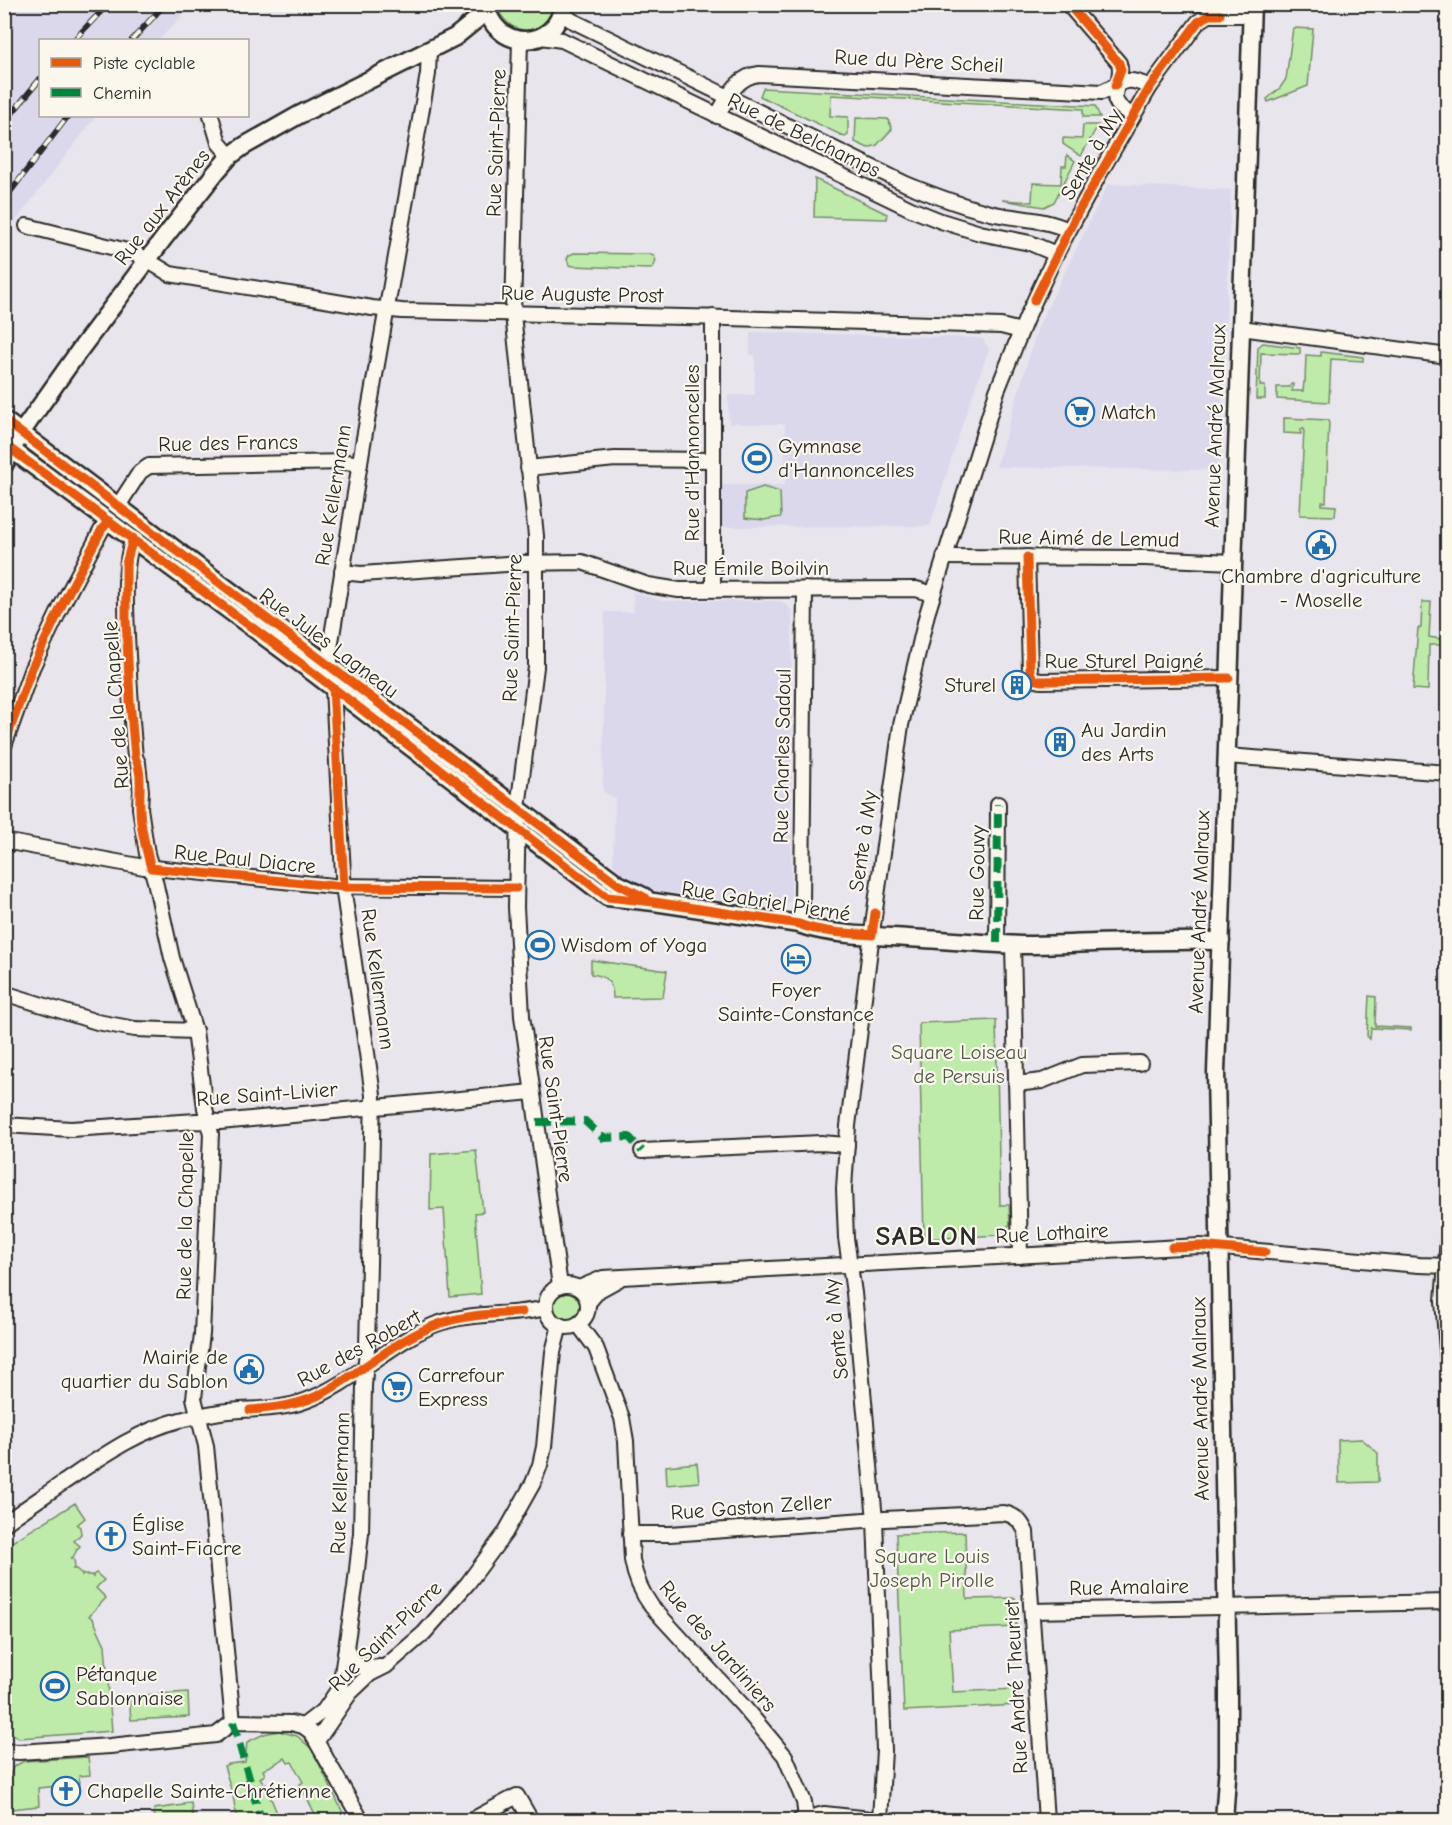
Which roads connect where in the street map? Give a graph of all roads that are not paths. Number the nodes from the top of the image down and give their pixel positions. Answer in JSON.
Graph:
{"nodes":[{"id":1,"x":1068,"y":4,"type":"edge"},
{"id":2,"x":486,"y":8,"type":"edge"},
{"id":3,"x":562,"y":8,"type":"edge"},
{"id":4,"x":1252,"y":10,"type":"edge"},
{"id":5,"x":1202,"y":11,"type":"edge"},
{"id":6,"x":496,"y":28,"type":"junction"},
{"id":7,"x":455,"y":37,"type":"junction"},
{"id":8,"x":541,"y":37,"type":"junction"},
{"id":9,"x":520,"y":40,"type":"junction"},
{"id":10,"x":429,"y":49,"type":"junction"},
{"id":11,"x":1115,"y":86,"type":"junction"},
{"id":12,"x":1150,"y":87,"type":"junction"},
{"id":13,"x":728,"y":97,"type":"junction"},
{"id":14,"x":1133,"y":115,"type":"junction"},
{"id":15,"x":717,"y":116,"type":"junction"},
{"id":16,"x":211,"y":117,"type":"edge"},
{"id":17,"x":230,"y":156,"type":"junction"},
{"id":18,"x":879,"y":171,"type":"junction"},
{"id":19,"x":870,"y":190,"type":"junction"},
{"id":20,"x":27,"y":226,"type":"dead end"},
{"id":21,"x":1068,"y":230,"type":"junction"},
{"id":22,"x":1056,"y":254,"type":"junction"},
{"id":23,"x":148,"y":260,"type":"junction"},
{"id":24,"x":386,"y":309,"type":"junction"},
{"id":25,"x":513,"y":314,"type":"junction"},
{"id":26,"x":713,"y":317,"type":"junction"},
{"id":27,"x":1241,"y":328,"type":"junction"},
{"id":28,"x":1021,"y":331,"type":"junction"},
{"id":29,"x":1448,"y":356,"type":"edge"},
{"id":30,"x":4,"y":420,"type":"edge"},
{"id":31,"x":21,"y":433,"type":"junction"},
{"id":32,"x":8,"y":447,"type":"edge"},
{"id":33,"x":713,"y":460,"type":"junction"},
{"id":34,"x":360,"y":464,"type":"junction"},
{"id":35,"x":4,"y":465,"type":"edge"},
{"id":36,"x":528,"y":468,"type":"junction"},
{"id":37,"x":114,"y":514,"type":"junction"},
{"id":38,"x":133,"y":538,"type":"junction"},
{"id":39,"x":944,"y":557,"type":"junction"},
{"id":40,"x":1027,"y":557,"type":"junction"},
{"id":41,"x":535,"y":562,"type":"junction"},
{"id":42,"x":1233,"y":562,"type":"junction"},
{"id":43,"x":342,"y":572,"type":"junction"},
{"id":44,"x":713,"y":589,"type":"junction"},
{"id":45,"x":805,"y":589,"type":"junction"},
{"id":46,"x":933,"y":594,"type":"junction"},
{"id":47,"x":330,"y":666,"type":"junction"},
{"id":48,"x":1229,"y":678,"type":"junction"},
{"id":49,"x":333,"y":688,"type":"junction"},
{"id":50,"x":4,"y":746,"type":"edge"},
{"id":51,"x":1227,"y":756,"type":"junction"},
{"id":52,"x":1448,"y":773,"type":"edge"},
{"id":53,"x":998,"y":804,"type":"dead end"},
{"id":54,"x":518,"y":808,"type":"junction"},
{"id":55,"x":517,"y":829,"type":"junction"},
{"id":56,"x":4,"y":841,"type":"edge"},
{"id":57,"x":151,"y":868,"type":"junction"},
{"id":58,"x":344,"y":887,"type":"junction"},
{"id":59,"x":516,"y":888,"type":"junction"},
{"id":60,"x":654,"y":902,"type":"junction"},
{"id":61,"x":799,"y":924,"type":"junction"},
{"id":62,"x":872,"y":935,"type":"junction"},
{"id":63,"x":1221,"y":941,"type":"junction"},
{"id":64,"x":1005,"y":943,"type":"junction"},
{"id":65,"x":4,"y":993,"type":"edge"},
{"id":66,"x":195,"y":1031,"type":"junction"},
{"id":67,"x":1140,"y":1063,"type":"dead end"},
{"id":68,"x":1016,"y":1084,"type":"junction"},
{"id":69,"x":532,"y":1092,"type":"junction"},
{"id":70,"x":373,"y":1107,"type":"junction"},
{"id":71,"x":208,"y":1121,"type":"junction"},
{"id":72,"x":4,"y":1125,"type":"edge"},
{"id":73,"x":847,"y":1144,"type":"junction"},
{"id":74,"x":642,"y":1151,"type":"dead end"},
{"id":75,"x":1448,"y":1239,"type":"edge"},
{"id":76,"x":1219,"y":1247,"type":"junction"},
{"id":77,"x":1020,"y":1256,"type":"junction"},
{"id":78,"x":850,"y":1264,"type":"junction"},
{"id":79,"x":1446,"y":1266,"type":"edge"},
{"id":80,"x":623,"y":1277,"type":"junction"},
{"id":81,"x":560,"y":1286,"type":"junction"},
{"id":82,"x":579,"y":1288,"type":"junction"},
{"id":83,"x":588,"y":1303,"type":"junction"},
{"id":84,"x":546,"y":1308,"type":"junction"},
{"id":85,"x":578,"y":1324,"type":"junction"},
{"id":86,"x":560,"y":1325,"type":"junction"},
{"id":87,"x":1448,"y":1362,"type":"edge"},
{"id":88,"x":365,"y":1367,"type":"junction"},
{"id":89,"x":199,"y":1416,"type":"junction"},
{"id":90,"x":874,"y":1520,"type":"junction"},
{"id":91,"x":4,"y":1524,"type":"edge"},
{"id":92,"x":630,"y":1534,"type":"junction"},
{"id":93,"x":1448,"y":1602,"type":"edge"},
{"id":94,"x":1226,"y":1606,"type":"junction"},
{"id":95,"x":1033,"y":1611,"type":"junction"},
{"id":96,"x":346,"y":1646,"type":"junction"},
{"id":97,"x":386,"y":1666,"type":"junction"},
{"id":98,"x":345,"y":1690,"type":"junction"},
{"id":99,"x":233,"y":1722,"type":"junction"},
{"id":100,"x":303,"y":1726,"type":"junction"},
{"id":101,"x":317,"y":1741,"type":"junction"},
{"id":102,"x":4,"y":1751,"type":"edge"},
{"id":103,"x":803,"y":1819,"type":"edge"},
{"id":104,"x":880,"y":1820,"type":"edge"},
{"id":105,"x":361,"y":1821,"type":"edge"},
{"id":106,"x":472,"y":1821,"type":"edge"},
{"id":107,"x":531,"y":1821,"type":"edge"},
{"id":108,"x":1046,"y":1821,"type":"edge"},
{"id":109,"x":1224,"y":1821,"type":"edge"}],
"edges":[{"from":1,"to":11,"type":"street"},
{"from":2,"to":6,"type":"main road"},
{"from":2,"to":7,"type":"main road","name":"Rue aux Arènes"},
{"from":3,"to":8,"type":"main road"},
{"from":3,"to":13,"type":"street","name":"Rue de Belchamps"},
{"from":4,"to":5,"type":"street","name":"Sente à My"},
{"from":4,"to":27,"type":"main road","name":"Avenue André Malraux"},
{"from":5,"to":12,"type":"street","name":"Sente à My"},
{"from":6,"to":7,"type":"main road","name":"Rue aux Arènes"},
{"from":6,"to":9,"type":"main road"},
{"from":7,"to":10,"type":"main road","name":"Rue aux Arènes"},
{"from":8,"to":9,"type":"main road"},
{"from":8,"to":15,"type":"street","name":"Rue de Belchamps"},
{"from":9,"to":25,"type":"street","name":"Rue Saint-Pierre"},
{"from":10,"to":17,"type":"main road","name":"Rue aux Arènes"},
{"from":10,"to":24,"type":"street","name":"Rue Kellermann"},
{"from":11,"to":12,"type":"street","name":"Rue du Père Scheil"},
{"from":11,"to":13,"type":"street","name":"Rue du Père Scheil"},
{"from":11,"to":14,"type":"street"},
{"from":12,"to":14,"type":"street","name":"Sente à My"},
{"from":13,"to":15,"type":"street","name":"Rue du Père Scheil"},
{"from":13,"to":18,"type":"street","name":"Rue de Belchamps"},
{"from":14,"to":21,"type":"street","name":"Sente à My"},
{"from":15,"to":19,"type":"street","name":"Rue de Belchamps"},
{"from":16,"to":17,"type":"street"},
{"from":17,"to":23,"type":"main road","name":"Rue aux Arènes"},
{"from":18,"to":19,"type":"street"},
{"from":18,"to":21,"type":"street","name":"Rue de Belchamps"},
{"from":19,"to":22,"type":"street","name":"Rue de Belchamps"},
{"from":20,"to":23,"type":"street","name":"Rue Auguste Prost"},
{"from":21,"to":22,"type":"street","name":"Sente à My"},
{"from":22,"to":28,"type":"street","name":"Sente à My"},
{"from":23,"to":24,"type":"street","name":"Rue Auguste Prost"},
{"from":23,"to":31,"type":"main road","name":"Rue aux Arènes"},
{"from":24,"to":25,"type":"street","name":"Rue Auguste Prost"},
{"from":24,"to":34,"type":"street","name":"Rue Kellermann"},
{"from":25,"to":26,"type":"street","name":"Rue Auguste Prost"},
{"from":25,"to":36,"type":"street","name":"Rue Saint-Pierre"},
{"from":26,"to":28,"type":"street","name":"Rue Auguste Prost"},
{"from":26,"to":33,"type":"street","name":"Rue d'Hannoncelles"},
{"from":27,"to":29,"type":"street"},
{"from":27,"to":42,"type":"main road","name":"Avenue André Malraux"},
{"from":28,"to":39,"type":"street","name":"Sente à My"},
{"from":30,"to":31,"type":"main road"},
{"from":31,"to":32,"type":"main road","name":"Rue aux Arènes"},
{"from":31,"to":37,"type":"main road"},
{"from":32,"to":35,"type":"main road","name":"Rue aux Arènes"},
{"from":32,"to":37,"type":"main road"},
{"from":33,"to":36,"type":"street"},
{"from":33,"to":44,"type":"street","name":"Rue d'Hannoncelles"},
{"from":34,"to":37,"type":"street","name":"Rue des Francs"},
{"from":34,"to":43,"type":"street","name":"Rue Kellermann"},
{"from":36,"to":41,"type":"street","name":"Rue Saint-Pierre"},
{"from":37,"to":38,"type":"main road","name":"Rue Jules Lagneau"},
{"from":37,"to":47,"type":"main road","name":"Rue Jules Lagneau"},
{"from":37,"to":50,"type":"street"},
{"from":38,"to":49,"type":"main road","name":"Rue Jules Lagneau"},
{"from":38,"to":57,"type":"street","name":"Rue de la Chapelle"},
{"from":39,"to":40,"type":"street","name":"Rue Aimé de Lemud"},
{"from":39,"to":46,"type":"street","name":"Sente à My"},
{"from":40,"to":42,"type":"street","name":"Rue Aimé de Lemud"},
{"from":40,"to":48,"type":"street","name":"Rue Sturel Paigné"},
{"from":41,"to":43,"type":"street","name":"Rue Émile Boilvin"},
{"from":41,"to":44,"type":"street","name":"Rue Émile Boilvin"},
{"from":41,"to":54,"type":"street","name":"Rue Saint-Pierre"},
{"from":42,"to":48,"type":"main road","name":"Avenue André Malraux"},
{"from":43,"to":47,"type":"street","name":"Rue Kellermann"},
{"from":44,"to":45,"type":"street","name":"Rue Émile Boilvin"},
{"from":45,"to":46,"type":"street","name":"Rue Émile Boilvin"},
{"from":45,"to":61,"type":"street","name":"Rue Charles Sadoul"},
{"from":46,"to":62,"type":"street","name":"Sente à My"},
{"from":47,"to":49,"type":"street","name":"Rue Kellermann"},
{"from":47,"to":54,"type":"main road","name":"Rue Jules Lagneau"},
{"from":48,"to":51,"type":"main road","name":"Avenue André Malraux"},
{"from":49,"to":55,"type":"main road","name":"Rue Jules Lagneau"},
{"from":49,"to":58,"type":"street","name":"Rue Kellermann"},
{"from":51,"to":52,"type":"street"},
{"from":51,"to":63,"type":"main road","name":"Avenue André Malraux"},
{"from":53,"to":64,"type":"street","name":"Rue Gouvy"},
{"from":54,"to":55,"type":"street","name":"Rue Saint-Pierre"},
{"from":54,"to":60,"type":"main road","name":"Rue Gabriel Pierné"},
{"from":55,"to":59,"type":"street","name":"Rue Saint-Pierre"},
{"from":55,"to":60,"type":"main road","name":"Rue Gabriel Pierné"},
{"from":56,"to":57,"type":"street","name":"Rue Paul Diacre"},
{"from":57,"to":58,"type":"street","name":"Rue Paul Diacre"},
{"from":57,"to":66,"type":"street","name":"Rue de la Chapelle"},
{"from":58,"to":59,"type":"street","name":"Rue Paul Diacre"},
{"from":58,"to":70,"type":"street","name":"Rue Kellermann"},
{"from":59,"to":69,"type":"street","name":"Rue Saint-Pierre"},
{"from":60,"to":61,"type":"main road","name":"Rue Gabriel Pierné"},
{"from":61,"to":62,"type":"main road","name":"Rue Gabriel Pierné"},
{"from":62,"to":64,"type":"main road","name":"Rue Gabriel Pierné"},
{"from":62,"to":73,"type":"street","name":"Sente à My"},
{"from":63,"to":64,"type":"main road","name":"Rue Gabriel Pierné"},
{"from":63,"to":76,"type":"main road","name":"Avenue André Malraux"},
{"from":64,"to":68,"type":"street","name":"Rue Gouvy"},
{"from":65,"to":66,"type":"street"},
{"from":66,"to":71,"type":"street","name":"Rue de la Chapelle"},
{"from":67,"to":68,"type":"street"},
{"from":68,"to":77,"type":"street","name":"Rue Gouvy"},
{"from":69,"to":70,"type":"street","name":"Rue Saint-Livier"},
{"from":69,"to":81,"type":"street","name":"Rue Saint-Pierre"},
{"from":70,"to":71,"type":"street","name":"Rue Saint-Livier"},
{"from":70,"to":88,"type":"street","name":"Rue Kellermann"},
{"from":71,"to":72,"type":"street","name":"Rue Saint-Livier"},
{"from":71,"to":89,"type":"street","name":"Rue de la Chapelle"},
{"from":73,"to":74,"type":"street"},
{"from":73,"to":78,"type":"street","name":"Sente à My"},
{"from":75,"to":79,"type":"street"},
{"from":76,"to":77,"type":"street","name":"Rue Lothaire"},
{"from":76,"to":79,"type":"street","name":"Rue Lothaire"},
{"from":76,"to":94,"type":"main road","name":"Avenue André Malraux"},
{"from":77,"to":78,"type":"street","name":"Rue Lothaire"},
{"from":78,"to":80,"type":"street","name":"Rue Lothaire"},
{"from":78,"to":90,"type":"street","name":"Sente à My"},
{"from":79,"to":87,"type":"street"},
{"from":80,"to":82,"type":"street","name":"Rue Lothaire"},
{"from":80,"to":83,"type":"street","name":"Rue Lothaire"},
{"from":81,"to":82,"type":"street"},
{"from":81,"to":84,"type":"street"},
{"from":82,"to":83,"type":"street"},
{"from":83,"to":85,"type":"street"},
{"from":84,"to":86,"type":"street"},
{"from":84,"to":88,"type":"street","name":"Rue des Robert"},
{"from":85,"to":86,"type":"street"},
{"from":85,"to":92,"type":"street","name":"Rue des Jardiniers"},
{"from":86,"to":97,"type":"street","name":"Rue Saint-Pierre"},
{"from":88,"to":89,"type":"street","name":"Rue des Robert"},
{"from":88,"to":96,"type":"street","name":"Rue Kellermann"},
{"from":89,"to":91,"type":"street","name":"Rue des Robert"},
{"from":89,"to":99,"type":"street","name":"Rue de la Chapelle"},
{"from":90,"to":92,"type":"street","name":"Rue Gaston Zeller"},
{"from":90,"to":95,"type":"street","name":"Rue André Theuriet"},
{"from":90,"to":104,"type":"street","name":"Sente à My"},
{"from":92,"to":103,"type":"street","name":"Rue des Jardiniers"},
{"from":93,"to":94,"type":"street","name":"Rue Amalaire"},
{"from":94,"to":95,"type":"street","name":"Rue Amalaire"},
{"from":94,"to":109,"type":"main road","name":"Avenue André Malraux"},
{"from":95,"to":108,"type":"street","name":"Rue André Theuriet"},
{"from":96,"to":97,"type":"street"},
{"from":96,"to":98,"type":"street","name":"Rue Kellermann"},
{"from":97,"to":98,"type":"street","name":"Rue Saint-Pierre"},
{"from":98,"to":100,"type":"street","name":"Rue Kellermann"},
{"from":98,"to":101,"type":"street","name":"Rue Saint-Pierre"},
{"from":99,"to":100,"type":"street"},
{"from":99,"to":102,"type":"street"},
{"from":100,"to":101,"type":"street"},
{"from":101,"to":105,"type":"street"},
{"from":103,"to":104,"type":"street"},
{"from":106,"to":107,"type":"street"}]}
